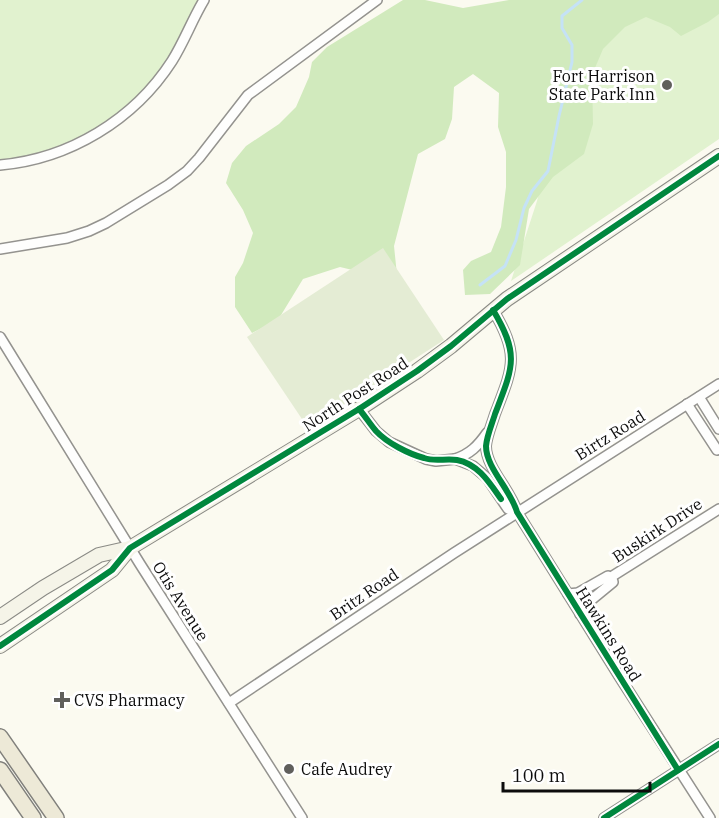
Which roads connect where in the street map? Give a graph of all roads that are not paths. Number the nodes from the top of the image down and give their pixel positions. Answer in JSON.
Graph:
{"nodes":[{"id":1,"x":204,"y":0,"type":"edge"},
{"id":2,"x":377,"y":0,"type":"edge"},
{"id":3,"x":719,"y":156,"type":"edge"},
{"id":4,"x":0,"y":165,"type":"edge"},
{"id":5,"x":0,"y":249,"type":"edge"},
{"id":6,"x":493,"y":310,"type":"junction"},
{"id":7,"x":0,"y":337,"type":"edge"},
{"id":8,"x":719,"y":384,"type":"edge"},
{"id":9,"x":699,"y":397,"type":"junction"},
{"id":10,"x":687,"y":404,"type":"junction"},
{"id":11,"x":359,"y":409,"type":"junction"},
{"id":12,"x":719,"y":429,"type":"edge"},
{"id":13,"x":489,"y":430,"type":"junction"},
{"id":14,"x":717,"y":450,"type":"dead end"},
{"id":15,"x":455,"y":459,"type":"junction"},
{"id":16,"x":719,"y":509,"type":"edge"},
{"id":17,"x":517,"y":513,"type":"junction"},
{"id":18,"x":130,"y":549,"type":"junction"},
{"id":19,"x":611,"y":577,"type":"junction"},
{"id":20,"x":568,"y":594,"type":"junction"},
{"id":21,"x":580,"y":614,"type":"junction"},
{"id":22,"x":0,"y":617,"type":"edge"},
{"id":23,"x":0,"y":646,"type":"edge"},
{"id":24,"x":229,"y":702,"type":"junction"},
{"id":25,"x":0,"y":737,"type":"edge"},
{"id":26,"x":719,"y":744,"type":"edge"},
{"id":27,"x":0,"y":770,"type":"edge"},
{"id":28,"x":678,"y":770,"type":"junction"},
{"id":29,"x":33,"y":818,"type":"edge"},
{"id":30,"x":56,"y":818,"type":"edge"},
{"id":31,"x":302,"y":818,"type":"edge"},
{"id":32,"x":604,"y":818,"type":"edge"},
{"id":33,"x":710,"y":818,"type":"edge"}],
"edges":[{"from":1,"to":4,"type":"street"},
{"from":2,"to":5,"type":"street"},
{"from":3,"to":6,"type":"street","name":"North Post Road"},
{"from":6,"to":11,"type":"street","name":"North Post Road"},
{"from":6,"to":13,"type":"street","name":"Hawkins Road"},
{"from":7,"to":18,"type":"street","name":"Otis Avenue"},
{"from":8,"to":9,"type":"street","name":"Birtz Road"},
{"from":9,"to":10,"type":"street","name":"Birtz Road"},
{"from":9,"to":12,"type":"street"},
{"from":10,"to":14,"type":"street"},
{"from":10,"to":17,"type":"street","name":"Birtz Road"},
{"from":11,"to":15,"type":"street","name":"Hawkins Road"},
{"from":11,"to":18,"type":"street","name":"North Post Road"},
{"from":13,"to":15,"type":"street"},
{"from":13,"to":17,"type":"street","name":"Hawkins Road"},
{"from":15,"to":17,"type":"street","name":"Hawkins Road"},
{"from":16,"to":19,"type":"street","name":"Buskirk Drive"},
{"from":17,"to":20,"type":"street","name":"Hawkins Road"},
{"from":17,"to":24,"type":"street","name":"Britz Road"},
{"from":18,"to":22,"type":"street","name":"North Post Road"},
{"from":18,"to":23,"type":"street","name":"North Post Road"},
{"from":18,"to":24,"type":"street","name":"Otis Avenue"},
{"from":19,"to":20,"type":"street","name":"Buskirk Drive"},
{"from":19,"to":21,"type":"street","name":"Buskirk Drive"},
{"from":20,"to":21,"type":"street","name":"Hawkins Road"},
{"from":21,"to":28,"type":"street","name":"Hawkins Road"},
{"from":24,"to":31,"type":"street","name":"Otis Avenue"},
{"from":25,"to":30,"type":"main road"},
{"from":26,"to":28,"type":"street"},
{"from":27,"to":29,"type":"main road"},
{"from":28,"to":32,"type":"street"},
{"from":28,"to":33,"type":"street","name":"Hawkins Road"}]}
